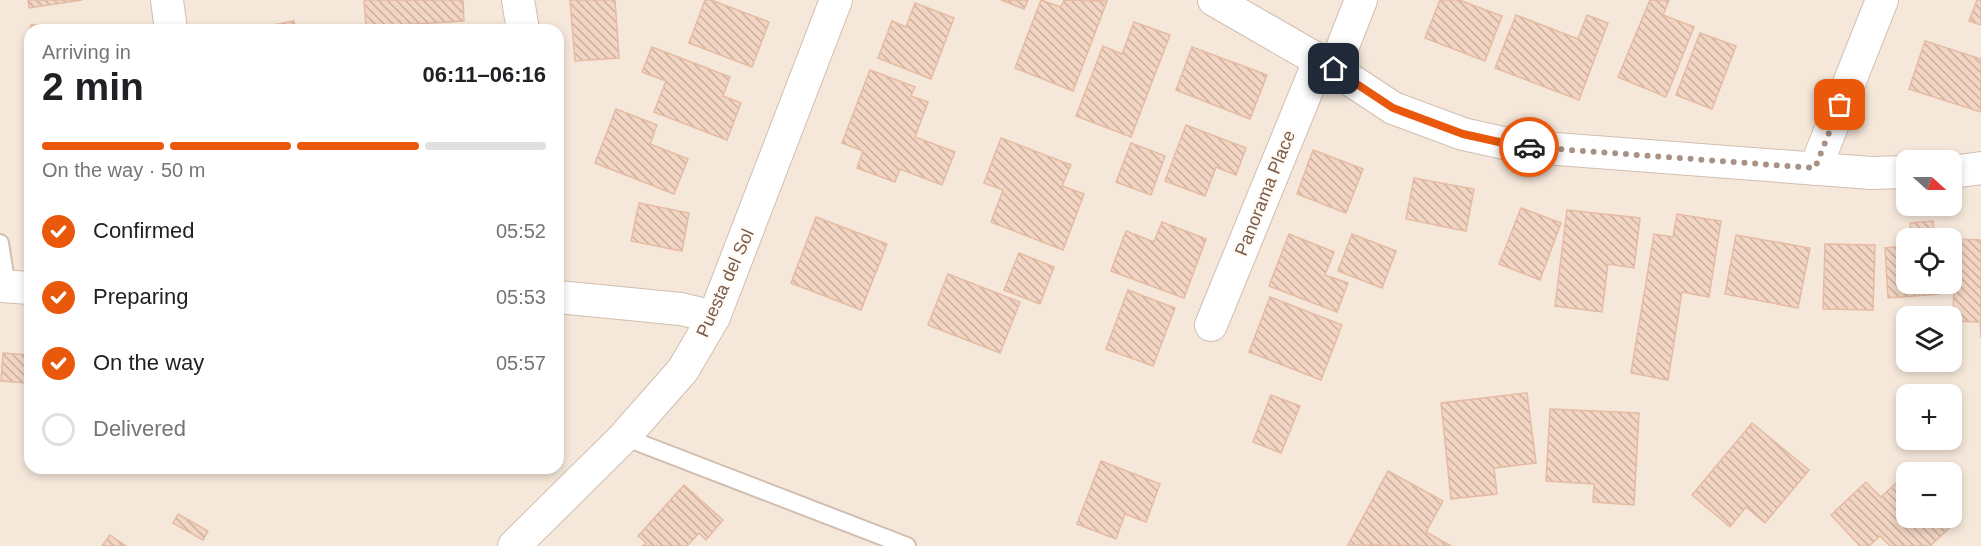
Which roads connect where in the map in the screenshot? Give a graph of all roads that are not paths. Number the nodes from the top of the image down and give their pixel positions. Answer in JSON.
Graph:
{"nodes":[{"id":1,"x":167,"y":0,"type":"edge"},
{"id":2,"x":518,"y":0,"type":"edge"},
{"id":3,"x":836,"y":0,"type":"edge"},
{"id":4,"x":1214,"y":0,"type":"edge"},
{"id":5,"x":1361,"y":0,"type":"edge"},
{"id":6,"x":1882,"y":0,"type":"edge"},
{"id":7,"x":170,"y":24,"type":"edge"},
{"id":8,"x":522,"y":24,"type":"edge"},
{"id":9,"x":1326,"y":65,"type":"junction"},
{"id":10,"x":1815,"y":168,"type":"junction"},
{"id":11,"x":1981,"y":168,"type":"edge"},
{"id":12,"x":1962,"y":171,"type":"edge"},
{"id":13,"x":1896,"y":172,"type":"edge"},
{"id":14,"x":0,"y":243,"type":"edge"},
{"id":15,"x":12,"y":287,"type":"edge"},
{"id":16,"x":564,"y":292,"type":"edge"},
{"id":17,"x":714,"y":317,"type":"junction"},
{"id":18,"x":1211,"y":325,"type":"dead end"},
{"id":19,"x":624,"y":436,"type":"junction"},
{"id":20,"x":514,"y":546,"type":"edge"},
{"id":21,"x":907,"y":546,"type":"edge"}],
"edges":[{"from":1,"to":7,"type":"street"},
{"from":2,"to":8,"type":"street"},
{"from":3,"to":17,"type":"street","name":"Puesta del Sol"},
{"from":4,"to":9,"type":"street"},
{"from":5,"to":9,"type":"street","name":"Panorama Place"},
{"from":6,"to":10,"type":"street"},
{"from":9,"to":10,"type":"street"},
{"from":9,"to":18,"type":"street","name":"Panorama Place"},
{"from":10,"to":13,"type":"street"},
{"from":11,"to":12,"type":"street"},
{"from":14,"to":15,"type":"lane"},
{"from":16,"to":17,"type":"street"},
{"from":17,"to":19,"type":"street","name":"Puesta del Sol"},
{"from":19,"to":20,"type":"street","name":"Puesta del Sol"},
{"from":19,"to":21,"type":"lane"}]}
